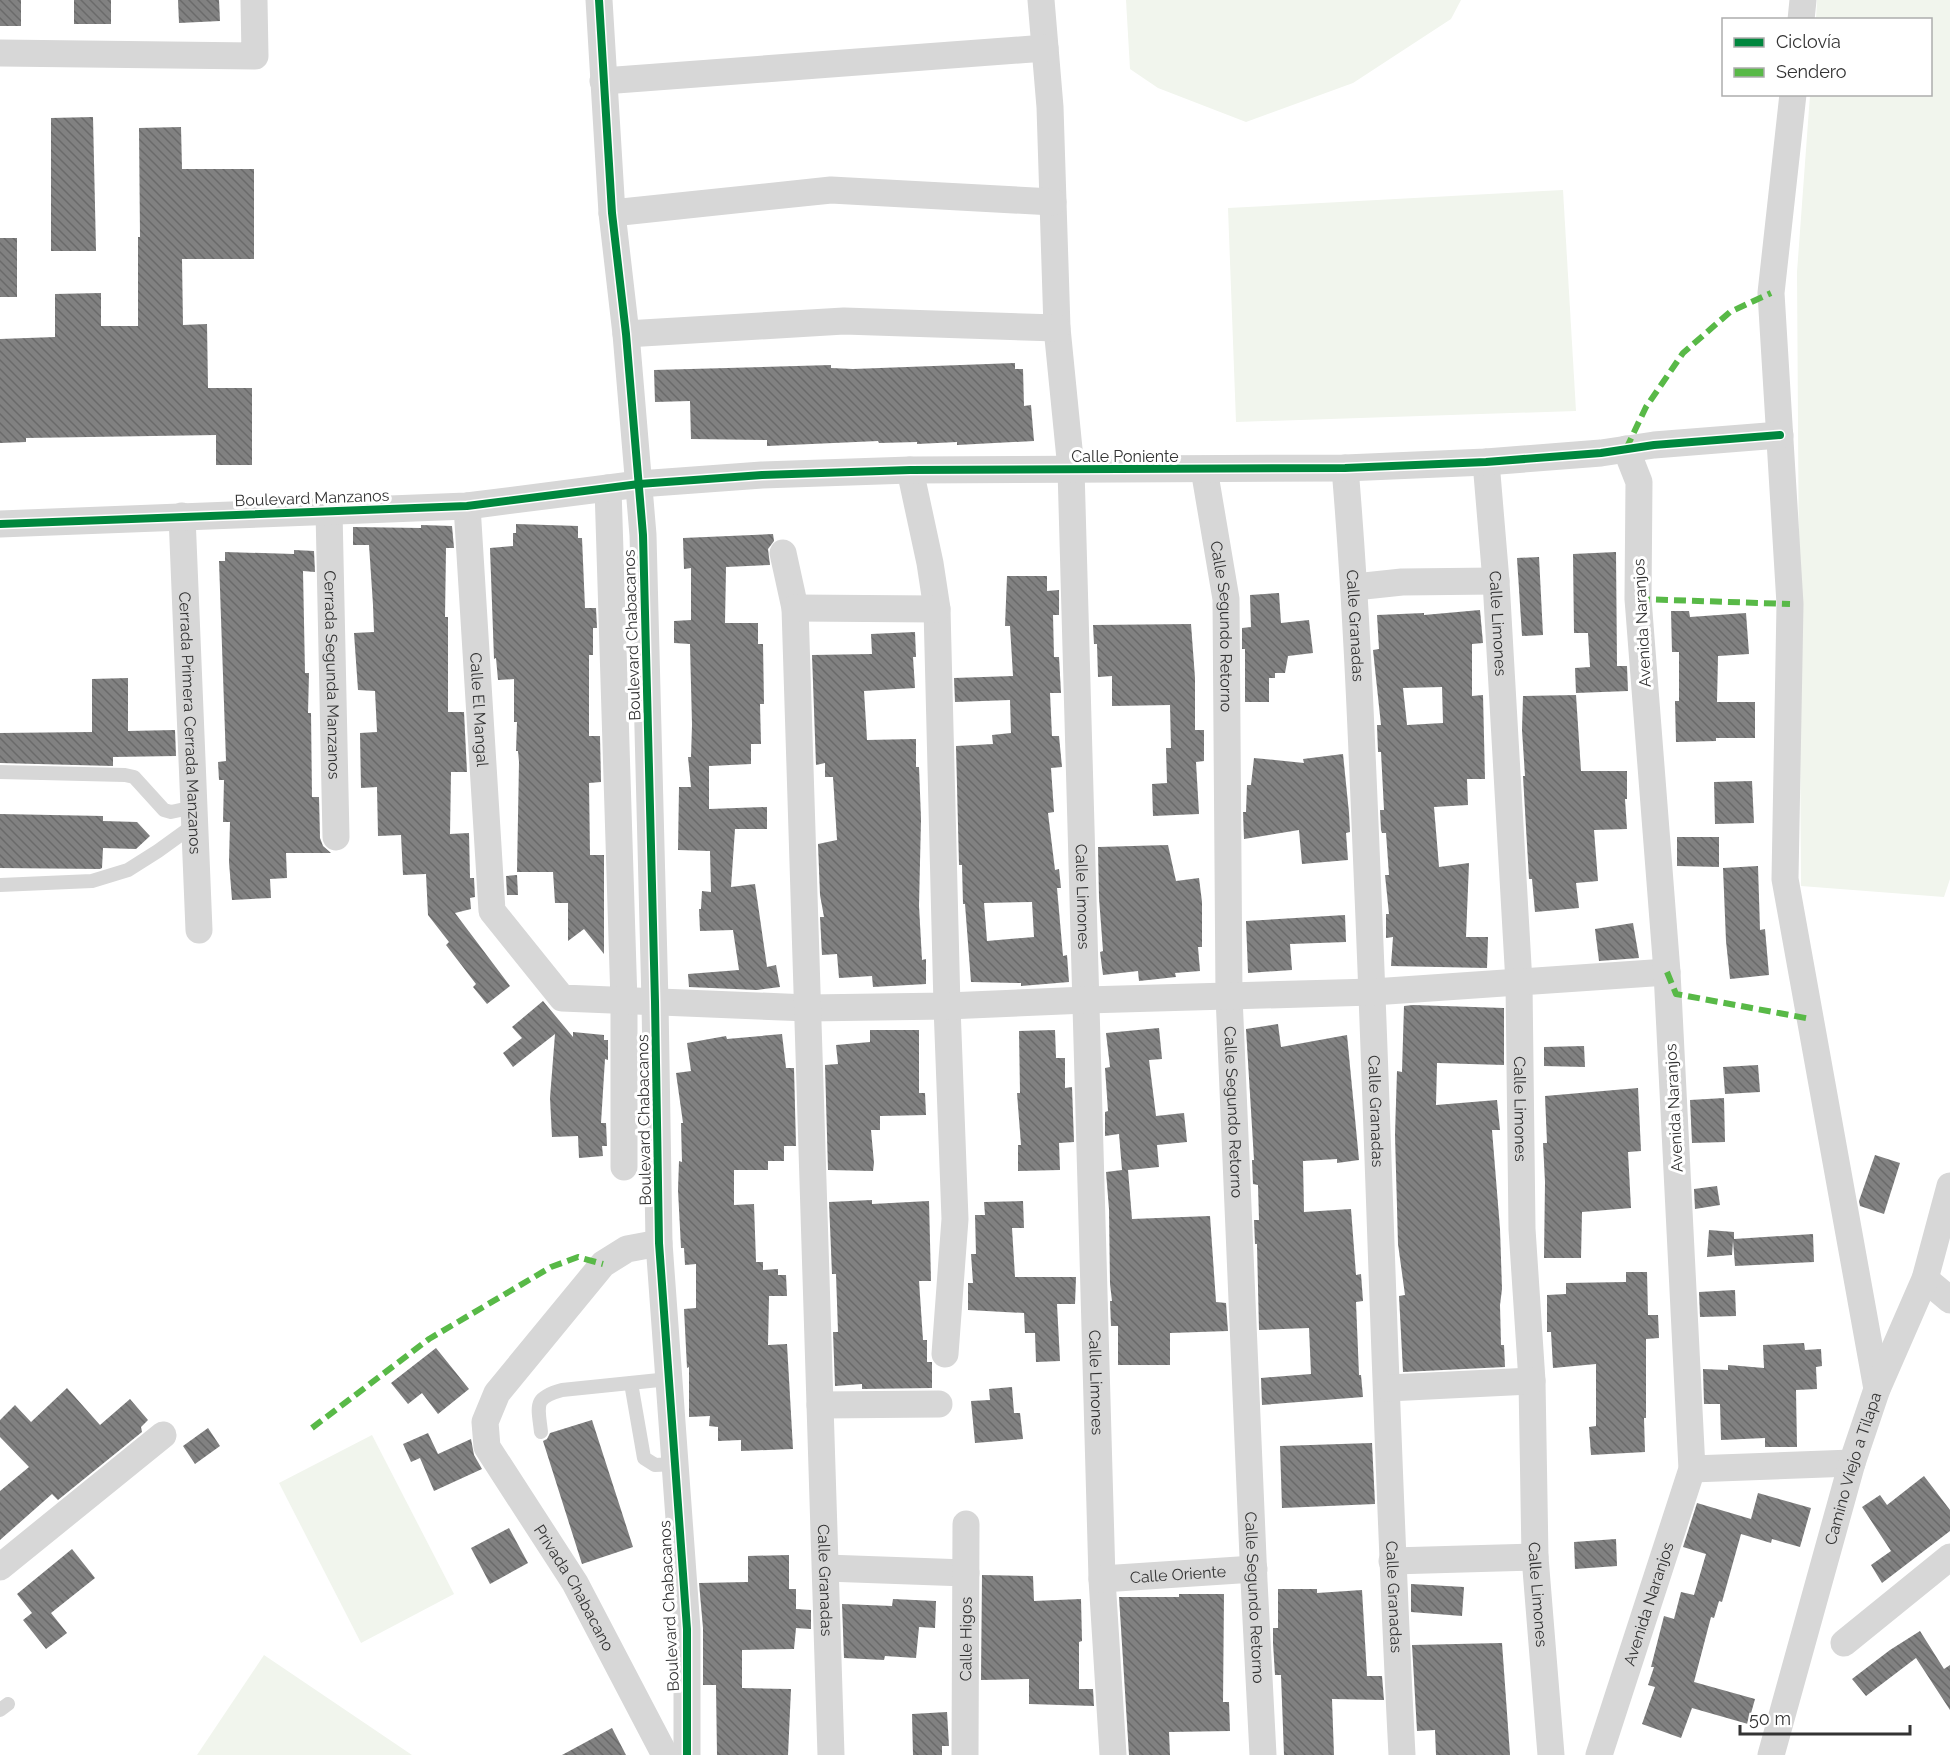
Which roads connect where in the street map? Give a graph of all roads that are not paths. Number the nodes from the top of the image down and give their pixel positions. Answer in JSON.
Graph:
{"nodes":[{"id":1,"x":254,"y":0,"type":"edge"},
{"id":2,"x":599,"y":0,"type":"edge"},
{"id":3,"x":1041,"y":0,"type":"edge"},
{"id":4,"x":1803,"y":0,"type":"edge"},
{"id":5,"x":1801,"y":18,"type":"edge"},
{"id":6,"x":1045,"y":48,"type":"junction"},
{"id":7,"x":0,"y":53,"type":"edge"},
{"id":8,"x":603,"y":81,"type":"junction"},
{"id":9,"x":1793,"y":96,"type":"edge"},
{"id":10,"x":1053,"y":202,"type":"junction"},
{"id":11,"x":612,"y":213,"type":"junction"},
{"id":12,"x":1057,"y":328,"type":"junction"},
{"id":13,"x":626,"y":334,"type":"junction"},
{"id":14,"x":1780,"y":435,"type":"junction"},
{"id":15,"x":1626,"y":449,"type":"junction"},
{"id":16,"x":1486,"y":462,"type":"junction"},
{"id":17,"x":1345,"y":468,"type":"junction"},
{"id":18,"x":1071,"y":469,"type":"junction"},
{"id":19,"x":910,"y":470,"type":"junction"},
{"id":20,"x":1204,"y":470,"type":"junction"},
{"id":21,"x":624,"y":486,"type":"junction"},
{"id":22,"x":467,"y":506,"type":"junction"},
{"id":23,"x":329,"y":511,"type":"junction"},
{"id":24,"x":182,"y":516,"type":"junction"},
{"id":25,"x":0,"y":525,"type":"edge"},
{"id":26,"x":783,"y":553,"type":"dead end"},
{"id":27,"x":1496,"y":581,"type":"junction"},
{"id":28,"x":1355,"y":587,"type":"junction"},
{"id":29,"x":795,"y":608,"type":"junction"},
{"id":30,"x":937,"y":609,"type":"junction"},
{"id":31,"x":0,"y":772,"type":"edge"},
{"id":32,"x":194,"y":816,"type":"junction"},
{"id":33,"x":336,"y":837,"type":"dead end"},
{"id":34,"x":0,"y":885,"type":"edge"},
{"id":35,"x":199,"y":930,"type":"dead end"},
{"id":36,"x":1667,"y":972,"type":"junction"},
{"id":37,"x":1519,"y":983,"type":"junction"},
{"id":38,"x":1373,"y":992,"type":"junction"},
{"id":39,"x":1229,"y":996,"type":"junction"},
{"id":40,"x":1086,"y":1000,"type":"junction"},
{"id":41,"x":624,"y":1002,"type":"junction"},
{"id":42,"x":656,"y":1002,"type":"junction"},
{"id":43,"x":947,"y":1006,"type":"junction"},
{"id":44,"x":807,"y":1008,"type":"junction"},
{"id":45,"x":624,"y":1167,"type":"dead end"},
{"id":46,"x":1950,"y":1186,"type":"edge"},
{"id":47,"x":659,"y":1243,"type":"junction"},
{"id":48,"x":1942,"y":1248,"type":"edge"},
{"id":49,"x":1925,"y":1279,"type":"junction"},
{"id":50,"x":1950,"y":1300,"type":"edge"},
{"id":51,"x":945,"y":1354,"type":"dead end"},
{"id":52,"x":669,"y":1379,"type":"junction"},
{"id":53,"x":1532,"y":1381,"type":"junction"},
{"id":54,"x":631,"y":1383,"type":"junction"},
{"id":55,"x":1388,"y":1389,"type":"junction"},
{"id":56,"x":1877,"y":1389,"type":"junction"},
{"id":57,"x":939,"y":1404,"type":"dead end"},
{"id":58,"x":820,"y":1405,"type":"junction"},
{"id":59,"x":541,"y":1432,"type":"dead end"},
{"id":60,"x":163,"y":1435,"type":"dead end"},
{"id":61,"x":1852,"y":1463,"type":"junction"},
{"id":62,"x":675,"y":1464,"type":"junction"},
{"id":63,"x":1692,"y":1469,"type":"junction"},
{"id":64,"x":966,"y":1524,"type":"dead end"},
{"id":65,"x":1535,"y":1557,"type":"junction"},
{"id":66,"x":1950,"y":1557,"type":"edge"},
{"id":67,"x":1392,"y":1562,"type":"junction"},
{"id":68,"x":0,"y":1567,"type":"edge"},
{"id":69,"x":826,"y":1568,"type":"junction"},
{"id":70,"x":1254,"y":1569,"type":"junction"},
{"id":71,"x":966,"y":1573,"type":"junction"},
{"id":72,"x":1102,"y":1579,"type":"junction"},
{"id":73,"x":1844,"y":1643,"type":"dead end"},
{"id":74,"x":665,"y":1755,"type":"edge"},
{"id":75,"x":687,"y":1755,"type":"edge"},
{"id":76,"x":831,"y":1755,"type":"edge"},
{"id":77,"x":965,"y":1755,"type":"edge"},
{"id":78,"x":1113,"y":1755,"type":"edge"},
{"id":79,"x":1263,"y":1755,"type":"edge"},
{"id":80,"x":1402,"y":1755,"type":"edge"},
{"id":81,"x":1551,"y":1755,"type":"edge"},
{"id":82,"x":1599,"y":1755,"type":"edge"},
{"id":83,"x":1771,"y":1755,"type":"edge"}],
"edges":[{"from":1,"to":7,"type":"street"},
{"from":2,"to":8,"type":"street"},
{"from":3,"to":6,"type":"street","name":"Calle Limones"},
{"from":4,"to":5,"type":"street"},
{"from":6,"to":8,"type":"street"},
{"from":6,"to":10,"type":"street","name":"Calle Limones"},
{"from":8,"to":11,"type":"street"},
{"from":9,"to":14,"type":"street"},
{"from":10,"to":11,"type":"street"},
{"from":10,"to":12,"type":"street","name":"Calle Limones"},
{"from":11,"to":13,"type":"street"},
{"from":12,"to":13,"type":"street"},
{"from":12,"to":18,"type":"street","name":"Calle Limones"},
{"from":13,"to":21,"type":"street"},
{"from":14,"to":15,"type":"street","name":"Calle Poniente"},
{"from":14,"to":56,"type":"street"},
{"from":15,"to":16,"type":"street","name":"Calle Poniente"},
{"from":15,"to":36,"type":"street","name":"Avenida Naranjos"},
{"from":16,"to":17,"type":"street","name":"Calle Poniente"},
{"from":16,"to":27,"type":"street","name":"Calle Limones"},
{"from":17,"to":20,"type":"street","name":"Calle Poniente"},
{"from":17,"to":28,"type":"street","name":"Calle Granadas"},
{"from":18,"to":19,"type":"street","name":"Calle Poniente"},
{"from":18,"to":20,"type":"street","name":"Calle Poniente"},
{"from":18,"to":40,"type":"street","name":"Calle Limones"},
{"from":19,"to":21,"type":"street","name":"Calle Poniente"},
{"from":19,"to":30,"type":"street"},
{"from":20,"to":39,"type":"street","name":"Calle Segundo Retorno"},
{"from":21,"to":22,"type":"street","name":"Boulevard Manzanos"},
{"from":21,"to":41,"type":"street","name":"Boulevard Chabacanos"},
{"from":21,"to":42,"type":"street","name":"Boulevard Chabacanos"},
{"from":22,"to":23,"type":"street","name":"Boulevard Manzanos"},
{"from":22,"to":41,"type":"street","name":"Calle El Mangal"},
{"from":23,"to":24,"type":"street","name":"Boulevard Manzanos"},
{"from":23,"to":33,"type":"street","name":"Cerrada Segunda Manzanos"},
{"from":24,"to":25,"type":"street","name":"Boulevard Manzanos"},
{"from":24,"to":32,"type":"street","name":"Cerrada Primera Cerrada Manzanos"},
{"from":26,"to":29,"type":"street"},
{"from":27,"to":28,"type":"street"},
{"from":27,"to":37,"type":"street","name":"Calle Limones"},
{"from":28,"to":38,"type":"street","name":"Calle Granadas"},
{"from":29,"to":30,"type":"street"},
{"from":29,"to":44,"type":"street"},
{"from":30,"to":43,"type":"street"},
{"from":31,"to":32,"type":"lane"},
{"from":32,"to":34,"type":"lane"},
{"from":32,"to":35,"type":"street","name":"Cerrada Primera Cerrada Manzanos"},
{"from":36,"to":37,"type":"street"},
{"from":36,"to":63,"type":"street","name":"Avenida Naranjos"},
{"from":37,"to":38,"type":"street"},
{"from":37,"to":53,"type":"street","name":"Calle Limones"},
{"from":38,"to":39,"type":"street"},
{"from":38,"to":55,"type":"street","name":"Calle Granadas"},
{"from":39,"to":40,"type":"street"},
{"from":39,"to":70,"type":"street","name":"Calle Segundo Retorno"},
{"from":40,"to":43,"type":"street"},
{"from":40,"to":72,"type":"street","name":"Calle Limones"},
{"from":41,"to":42,"type":"street"},
{"from":41,"to":45,"type":"street","name":"Boulevard Chabacanos"},
{"from":42,"to":44,"type":"street"},
{"from":42,"to":47,"type":"street","name":"Boulevard Chabacanos"},
{"from":43,"to":44,"type":"street"},
{"from":43,"to":51,"type":"street"},
{"from":44,"to":58,"type":"street"},
{"from":46,"to":48,"type":"street","name":"Camino Viejo a Tilapa"},
{"from":47,"to":52,"type":"street","name":"Boulevard Chabacanos"},
{"from":47,"to":74,"type":"street","name":"Privada Chabacano"},
{"from":48,"to":49,"type":"street","name":"Camino Viejo a Tilapa"},
{"from":49,"to":50,"type":"street"},
{"from":49,"to":56,"type":"street","name":"Camino Viejo a Tilapa"},
{"from":52,"to":54,"type":"lane"},
{"from":52,"to":62,"type":"street","name":"Boulevard Chabacanos"},
{"from":53,"to":55,"type":"street"},
{"from":53,"to":65,"type":"street","name":"Calle Limones"},
{"from":54,"to":59,"type":"lane"},
{"from":54,"to":62,"type":"lane"},
{"from":55,"to":67,"type":"street","name":"Calle Granadas"},
{"from":56,"to":61,"type":"street","name":"Camino Viejo a Tilapa"},
{"from":57,"to":58,"type":"street"},
{"from":58,"to":69,"type":"street","name":"Calle Granadas"},
{"from":60,"to":68,"type":"street"},
{"from":61,"to":63,"type":"street"},
{"from":61,"to":83,"type":"street","name":"Camino Viejo a Tilapa"},
{"from":62,"to":75,"type":"street","name":"Boulevard Chabacanos"},
{"from":63,"to":82,"type":"street","name":"Avenida Naranjos"},
{"from":64,"to":71,"type":"street","name":"Calle Higos"},
{"from":65,"to":67,"type":"street"},
{"from":65,"to":81,"type":"street","name":"Calle Limones"},
{"from":66,"to":73,"type":"street"},
{"from":67,"to":80,"type":"street","name":"Calle Granadas"},
{"from":69,"to":71,"type":"street"},
{"from":69,"to":76,"type":"street","name":"Calle Granadas"},
{"from":70,"to":72,"type":"street","name":"Calle Oriente"},
{"from":70,"to":79,"type":"street","name":"Calle Segundo Retorno"},
{"from":71,"to":77,"type":"street","name":"Calle Higos"},
{"from":72,"to":78,"type":"street","name":"Calle Limones"}]}
